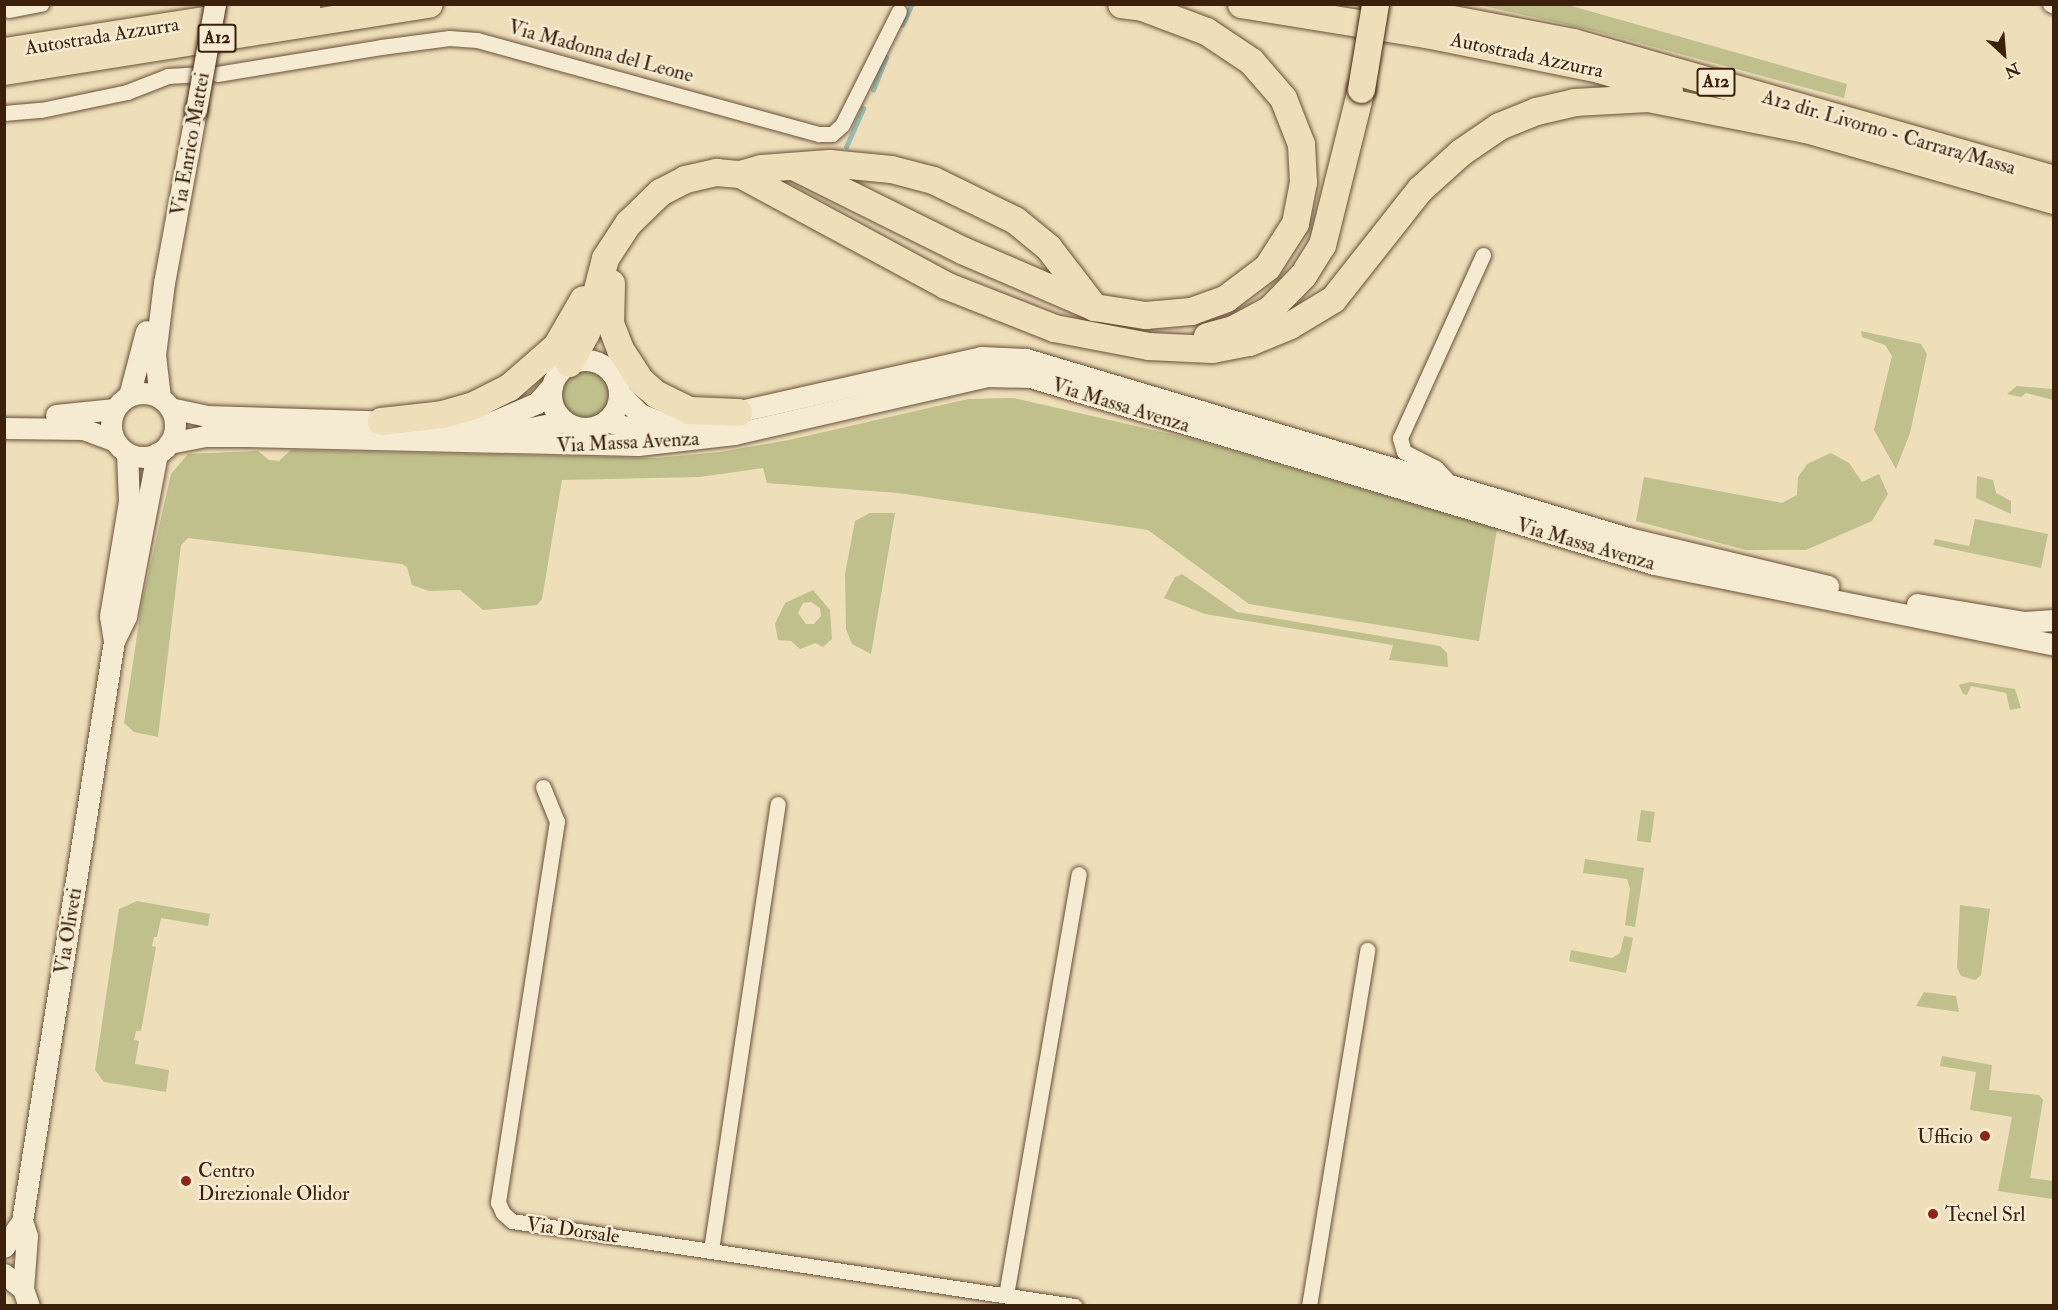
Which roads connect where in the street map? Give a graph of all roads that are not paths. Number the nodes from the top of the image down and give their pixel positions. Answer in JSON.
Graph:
{"nodes":[{"id":1,"x":41,"y":4,"type":"edge"},
{"id":2,"x":215,"y":4,"type":"edge"},
{"id":3,"x":306,"y":4,"type":"edge"},
{"id":4,"x":429,"y":4,"type":"edge"},
{"id":5,"x":1121,"y":4,"type":"edge"},
{"id":6,"x":1241,"y":4,"type":"edge"},
{"id":7,"x":1375,"y":4,"type":"edge"},
{"id":8,"x":1445,"y":4,"type":"edge"},
{"id":9,"x":9,"y":10,"type":"dead end"},
{"id":10,"x":899,"y":11,"type":"dead end"},
{"id":11,"x":1573,"y":42,"type":"junction"},
{"id":12,"x":4,"y":51,"type":"edge"},
{"id":13,"x":4,"y":71,"type":"edge"},
{"id":14,"x":217,"y":74,"type":"dead end"},
{"id":15,"x":190,"y":75,"type":"dead end"},
{"id":16,"x":4,"y":113,"type":"edge"},
{"id":17,"x":1809,"y":130,"type":"junction"},
{"id":18,"x":792,"y":165,"type":"junction"},
{"id":19,"x":741,"y":174,"type":"junction"},
{"id":20,"x":2054,"y":179,"type":"edge"},
{"id":21,"x":2054,"y":200,"type":"edge"},
{"id":22,"x":617,"y":238,"type":"junction"},
{"id":23,"x":1482,"y":255,"type":"dead end"},
{"id":24,"x":164,"y":283,"type":"junction"},
{"id":25,"x":1094,"y":307,"type":"junction"},
{"id":26,"x":1197,"y":338,"type":"junction"},
{"id":27,"x":1156,"y":347,"type":"junction"},
{"id":28,"x":569,"y":363,"type":"junction"},
{"id":29,"x":615,"y":382,"type":"junction"},
{"id":30,"x":552,"y":386,"type":"junction"},
{"id":31,"x":122,"y":403,"type":"junction"},
{"id":32,"x":165,"y":403,"type":"junction"},
{"id":33,"x":738,"y":412,"type":"junction"},
{"id":34,"x":4,"y":416,"type":"edge"},
{"id":35,"x":381,"y":421,"type":"junction"},
{"id":36,"x":606,"y":421,"type":"junction"},
{"id":37,"x":564,"y":422,"type":"junction"},
{"id":38,"x":4,"y":428,"type":"edge"},
{"id":39,"x":441,"y":440,"type":"junction"},
{"id":40,"x":687,"y":441,"type":"junction"},
{"id":41,"x":121,"y":446,"type":"junction"},
{"id":42,"x":163,"y":448,"type":"junction"},
{"id":43,"x":1452,"y":484,"type":"junction"},
{"id":44,"x":2054,"y":621,"type":"edge"},
{"id":45,"x":114,"y":641,"type":"junction"},
{"id":46,"x":2054,"y":645,"type":"edge"},
{"id":47,"x":543,"y":787,"type":"dead end"},
{"id":48,"x":778,"y":804,"type":"dead end"},
{"id":49,"x":1079,"y":874,"type":"dead end"},
{"id":50,"x":1367,"y":950,"type":"dead end"},
{"id":51,"x":22,"y":1221,"type":"junction"},
{"id":52,"x":4,"y":1247,"type":"edge"},
{"id":53,"x":711,"y":1250,"type":"junction"},
{"id":54,"x":4,"y":1274,"type":"edge"},
{"id":55,"x":1006,"y":1295,"type":"junction"},
{"id":56,"x":29,"y":1300,"type":"edge"},
{"id":57,"x":1075,"y":1305,"type":"edge"},
{"id":58,"x":1309,"y":1305,"type":"edge"}],
"edges":[{"from":1,"to":9,"type":"street"},
{"from":2,"to":24,"type":"main road","name":"Via Enrico Mattei","bridge":true},
{"from":3,"to":12,"type":"highway","name":"Autostrada Azzurra","number":"A12"},
{"from":4,"to":13,"type":"highway","name":"Autostrada Azzurra","number":"A12"},
{"from":5,"to":25,"type":"highway"},
{"from":6,"to":17,"type":"highway","name":"Autostrada Azzurra","number":"A12"},
{"from":7,"to":11,"type":"highway","name":"A12 dir. Livorno - Carrara/Massa","number":"A12"},
{"from":7,"to":26,"type":"highway","bridge":true},
{"from":8,"to":11,"type":"highway"},
{"from":10,"to":14,"type":"street","name":"Via Madonna del Leone"},
{"from":11,"to":20,"type":"highway","name":"A12 dir. Livorno - Carrara/Massa","number":"A12"},
{"from":15,"to":16,"type":"street"},
{"from":17,"to":21,"type":"highway","number":"A12"},
{"from":17,"to":27,"type":"highway"},
{"from":18,"to":19,"type":"highway"},
{"from":18,"to":25,"type":"highway"},
{"from":18,"to":25,"type":"highway"},
{"from":19,"to":22,"type":"highway"},
{"from":19,"to":27,"type":"highway"},
{"from":22,"to":28,"type":"highway"},
{"from":22,"to":29,"type":"highway"},
{"from":22,"to":33,"type":"highway"},
{"from":22,"to":35,"type":"highway"},
{"from":23,"to":43,"type":"street"},
{"from":24,"to":31,"type":"main road","name":"Via Enrico Mattei"},
{"from":24,"to":32,"type":"main road","name":"Via Enrico Mattei"},
{"from":25,"to":26,"type":"highway"},
{"from":26,"to":27,"type":"highway"},
{"from":28,"to":29,"type":"main road"},
{"from":28,"to":30,"type":"main road"},
{"from":29,"to":33,"type":"main road","name":"Via Massa Avenza"},
{"from":29,"to":36,"type":"main road"},
{"from":30,"to":35,"type":"main road"},
{"from":30,"to":37,"type":"main road"},
{"from":31,"to":32,"type":"main road"},
{"from":31,"to":34,"type":"main road"},
{"from":31,"to":41,"type":"main road"},
{"from":32,"to":35,"type":"main road"},
{"from":32,"to":42,"type":"main road"},
{"from":33,"to":43,"type":"main road","name":"Via Massa Avenza"},
{"from":36,"to":37,"type":"main road"},
{"from":36,"to":40,"type":"main road"},
{"from":37,"to":39,"type":"main road"},
{"from":38,"to":41,"type":"main road","name":"Via Massa Avenza"},
{"from":39,"to":40,"type":"main road","name":"Via Massa Avenza"},
{"from":39,"to":42,"type":"main road","name":"Via Massa Avenza"},
{"from":40,"to":46,"type":"main road","name":"Via Massa Avenza"},
{"from":41,"to":42,"type":"main road","name":"Via Massa Avenza"},
{"from":41,"to":45,"type":"main road","name":"Via Oliveti"},
{"from":42,"to":45,"type":"main road","name":"Via Oliveti"},
{"from":43,"to":44,"type":"main road","name":"Via Massa Avenza"},
{"from":45,"to":51,"type":"main road","name":"Via Oliveti"},
{"from":47,"to":53,"type":"street","name":"Via Dorsale"},
{"from":48,"to":53,"type":"street"},
{"from":49,"to":55,"type":"street"},
{"from":50,"to":58,"type":"street"},
{"from":51,"to":52,"type":"main road","name":"Via Oliveti"},
{"from":51,"to":56,"type":"main road","name":"Via Oliveti"},
{"from":53,"to":55,"type":"street","name":"Via Dorsale"},
{"from":54,"to":56,"type":"main road"},
{"from":55,"to":57,"type":"street","name":"Via Dorsale"}]}
